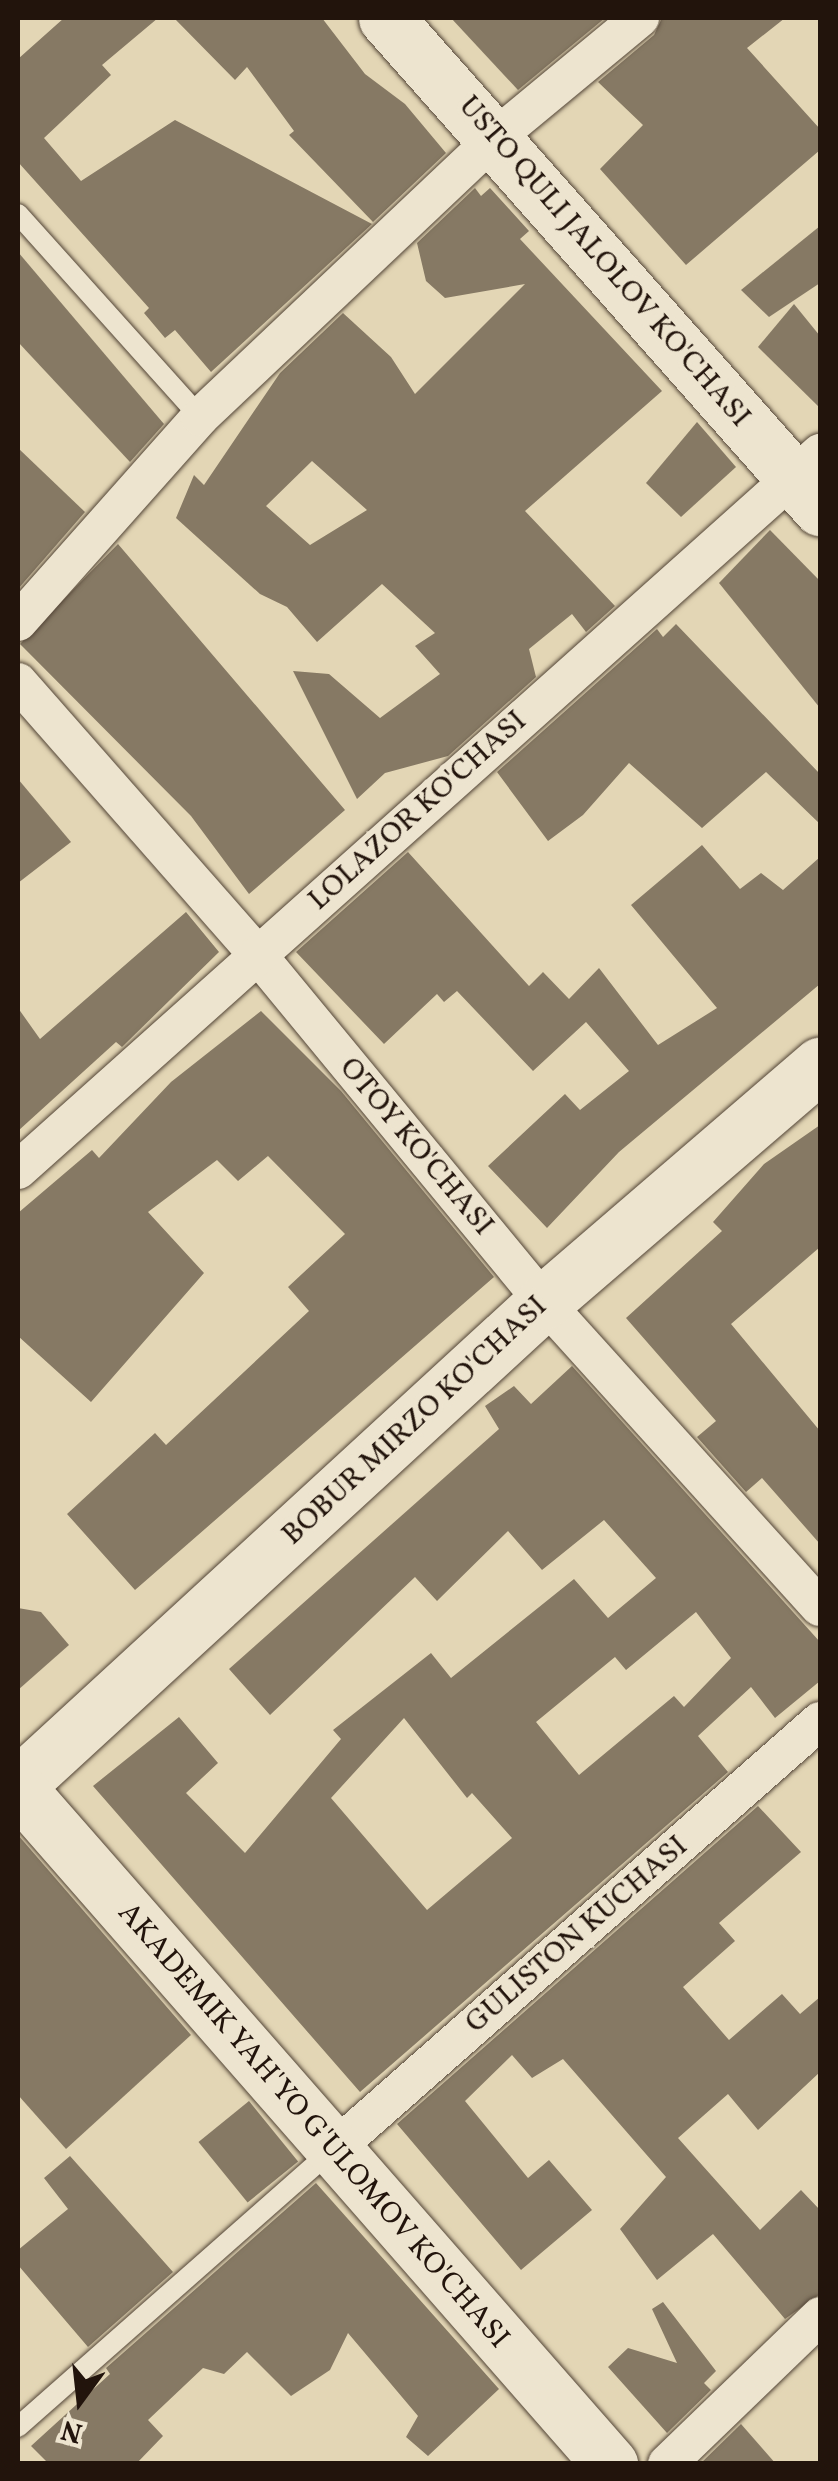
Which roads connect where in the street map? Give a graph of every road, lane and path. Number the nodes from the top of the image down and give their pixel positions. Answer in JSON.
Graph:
{"nodes":[{"id":1,"x":386,"y":18,"type":"edge"},
{"id":2,"x":640,"y":18,"type":"edge"},
{"id":3,"x":496,"y":137,"type":"junction"},
{"id":4,"x":18,"y":214,"type":"edge"},
{"id":5,"x":200,"y":417,"type":"junction"},
{"id":6,"x":811,"y":479,"type":"edge"},
{"id":7,"x":18,"y":622,"type":"edge"},
{"id":8,"x":18,"y":682,"type":"edge"},
{"id":9,"x":257,"y":954,"type":"junction"},
{"id":10,"x":820,"y":1066,"type":"edge"},
{"id":11,"x":18,"y":1170,"type":"edge"},
{"id":12,"x":544,"y":1302,"type":"junction"},
{"id":13,"x":820,"y":1607,"type":"edge"},
{"id":14,"x":820,"y":1721,"type":"edge"},
{"id":15,"x":18,"y":1786,"type":"edge"},
{"id":16,"x":332,"y":2150,"type":"junction"},
{"id":17,"x":820,"y":2316,"type":"edge"},
{"id":18,"x":18,"y":2426,"type":"edge"},
{"id":19,"x":610,"y":2464,"type":"edge"},
{"id":20,"x":667,"y":2464,"type":"edge"}],
"edges":[{"from":1,"to":3,"type":"street","name":"USTO QULI JALOLOV KO'CHASI"},
{"from":2,"to":3,"type":"street"},
{"from":3,"to":5,"type":"street"},
{"from":3,"to":6,"type":"street","name":"USTO QULI JALOLOV KO'CHASI"},
{"from":4,"to":5,"type":"lane"},
{"from":5,"to":7,"type":"street"},
{"from":6,"to":9,"type":"street","name":"LOLAZOR KO'CHASI"},
{"from":8,"to":9,"type":"street","name":"OTOY KO'CHASI"},
{"from":9,"to":11,"type":"street","name":"LOLAZOR KO'CHASI"},
{"from":9,"to":12,"type":"street","name":"OTOY KO'CHASI"},
{"from":10,"to":12,"type":"street","name":"BOBUR MIRZO KO'CHASI"},
{"from":12,"to":13,"type":"street","name":"OTOY KO'CHASI"},
{"from":12,"to":15,"type":"street","name":"BOBUR MIRZO KO'CHASI"},
{"from":14,"to":16,"type":"street","name":"GULISTON KUCHASI"},
{"from":15,"to":16,"type":"street","name":"AKADEMIK YAH'YO G'ULOMOV KO'CHASI"},
{"from":16,"to":18,"type":"lane"},
{"from":16,"to":19,"type":"street","name":"AKADEMIK YAH'YO G'ULOMOV KO'CHASI"},
{"from":17,"to":20,"type":"street"}]}
